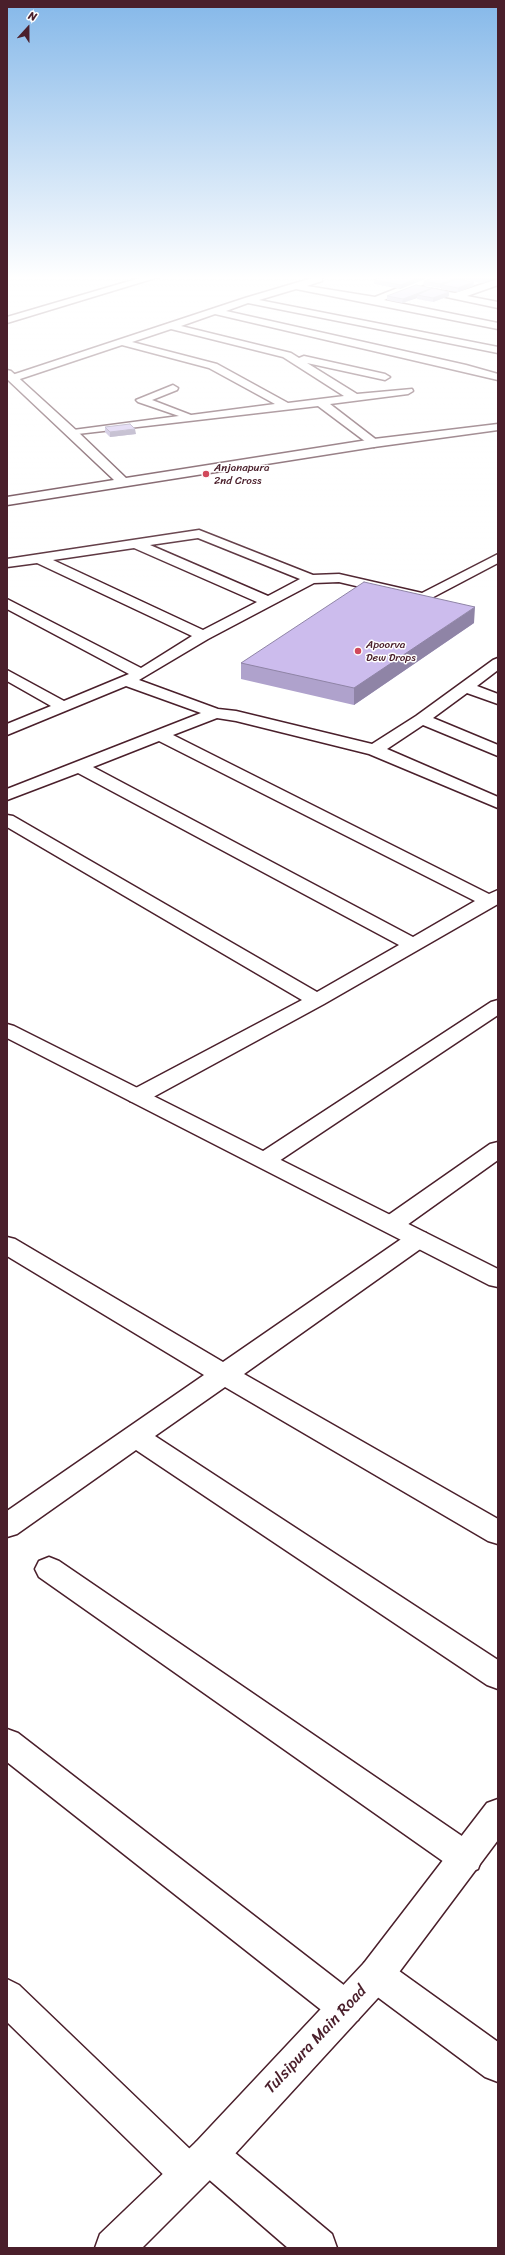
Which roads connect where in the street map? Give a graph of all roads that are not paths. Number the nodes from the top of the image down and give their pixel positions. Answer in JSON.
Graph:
{"nodes":[{"id":1,"x":16,"y":380,"type":"edge"},
{"id":2,"x":239,"y":380,"type":"edge"},
{"id":3,"x":327,"y":380,"type":"edge"},
{"id":4,"x":173,"y":388,"type":"dead end"},
{"id":5,"x":408,"y":391,"type":"dead end"},
{"id":6,"x":354,"y":397,"type":"junction"},
{"id":7,"x":320,"y":402,"type":"junction"},
{"id":8,"x":286,"y":406,"type":"junction"},
{"id":9,"x":194,"y":417,"type":"junction"},
{"id":10,"x":498,"y":426,"type":"edge"},
{"id":11,"x":73,"y":432,"type":"junction"},
{"id":12,"x":374,"y":443,"type":"junction"},
{"id":13,"x":123,"y":482,"type":"junction"},
{"id":14,"x":7,"y":501,"type":"edge"},
{"id":15,"x":134,"y":543,"type":"junction"},
{"id":16,"x":38,"y":558,"type":"junction"},
{"id":17,"x":498,"y":558,"type":"edge"},
{"id":18,"x":7,"y":563,"type":"edge"},
{"id":19,"x":311,"y":579,"type":"junction"},
{"id":20,"x":268,"y":601,"type":"junction"},
{"id":21,"x":7,"y":603,"type":"edge"},
{"id":22,"x":203,"y":636,"type":"junction"},
{"id":23,"x":498,"y":663,"type":"edge"},
{"id":24,"x":7,"y":676,"type":"edge"},
{"id":25,"x":134,"y":677,"type":"junction"},
{"id":26,"x":466,"y":687,"type":"junction"},
{"id":27,"x":498,"y":699,"type":"edge"},
{"id":28,"x":64,"y":707,"type":"junction"},
{"id":29,"x":215,"y":713,"type":"junction"},
{"id":30,"x":422,"y":719,"type":"junction"},
{"id":31,"x":7,"y":730,"type":"edge"},
{"id":32,"x":160,"y":735,"type":"junction"},
{"id":33,"x":375,"y":750,"type":"junction"},
{"id":34,"x":498,"y":751,"type":"edge"},
{"id":35,"x":80,"y":767,"type":"junction"},
{"id":36,"x":7,"y":795,"type":"edge"},
{"id":37,"x":498,"y":803,"type":"edge"},
{"id":38,"x":7,"y":820,"type":"edge"},
{"id":39,"x":493,"y":899,"type":"edge"},
{"id":40,"x":414,"y":945,"type":"junction"},
{"id":41,"x":317,"y":1000,"type":"junction"},
{"id":42,"x":498,"y":1006,"type":"edge"},
{"id":43,"x":7,"y":1030,"type":"edge"},
{"id":44,"x":138,"y":1096,"type":"junction"},
{"id":45,"x":498,"y":1149,"type":"edge"},
{"id":46,"x":265,"y":1160,"type":"junction"},
{"id":47,"x":392,"y":1224,"type":"junction"},
{"id":48,"x":418,"y":1239,"type":"junction"},
{"id":49,"x":7,"y":1245,"type":"edge"},
{"id":50,"x":498,"y":1279,"type":"edge"},
{"id":51,"x":223,"y":1374,"type":"junction"},
{"id":52,"x":135,"y":1436,"type":"junction"},
{"id":53,"x":11,"y":1517,"type":"edge"},
{"id":54,"x":498,"y":1533,"type":"edge"},
{"id":55,"x":48,"y":1569,"type":"dead end"},
{"id":56,"x":498,"y":1676,"type":"edge"},
{"id":57,"x":7,"y":1743,"type":"edge"},
{"id":58,"x":498,"y":1814,"type":"edge"},
{"id":59,"x":466,"y":1858,"type":"junction"},
{"id":60,"x":376,"y":1975,"type":"junction"},
{"id":61,"x":7,"y":1997,"type":"edge"},
{"id":62,"x":346,"y":2008,"type":"junction"},
{"id":63,"x":498,"y":2064,"type":"edge"},
{"id":64,"x":199,"y":2165,"type":"junction"},
{"id":65,"x":114,"y":2248,"type":"edge"},
{"id":66,"x":318,"y":2248,"type":"edge"}],
"edges":[{"from":1,"to":11,"type":"street"},
{"from":2,"to":8,"type":"street"},
{"from":3,"to":6,"type":"street"},
{"from":4,"to":9,"type":"street"},
{"from":5,"to":6,"type":"street"},
{"from":6,"to":7,"type":"street"},
{"from":7,"to":8,"type":"street"},
{"from":7,"to":12,"type":"street"},
{"from":8,"to":9,"type":"street"},
{"from":9,"to":11,"type":"street"},
{"from":10,"to":12,"type":"street"},
{"from":11,"to":13,"type":"street"},
{"from":12,"to":13,"type":"street"},
{"from":13,"to":14,"type":"street"},
{"from":15,"to":16,"type":"street"},
{"from":15,"to":19,"type":"street"},
{"from":15,"to":20,"type":"street"},
{"from":16,"to":18,"type":"street"},
{"from":16,"to":22,"type":"street"},
{"from":17,"to":19,"type":"street"},
{"from":19,"to":20,"type":"street"},
{"from":20,"to":22,"type":"street"},
{"from":21,"to":25,"type":"street"},
{"from":22,"to":25,"type":"street"},
{"from":23,"to":26,"type":"street"},
{"from":24,"to":28,"type":"street"},
{"from":25,"to":28,"type":"street"},
{"from":25,"to":29,"type":"street"},
{"from":26,"to":27,"type":"street"},
{"from":26,"to":30,"type":"street"},
{"from":28,"to":31,"type":"street"},
{"from":29,"to":32,"type":"street"},
{"from":29,"to":33,"type":"street"},
{"from":30,"to":33,"type":"street"},
{"from":30,"to":34,"type":"street"},
{"from":32,"to":35,"type":"street"},
{"from":32,"to":39,"type":"street"},
{"from":33,"to":37,"type":"street"},
{"from":35,"to":36,"type":"street"},
{"from":35,"to":40,"type":"street"},
{"from":38,"to":41,"type":"street"},
{"from":39,"to":40,"type":"street"},
{"from":40,"to":41,"type":"street"},
{"from":41,"to":44,"type":"street"},
{"from":42,"to":46,"type":"street"},
{"from":43,"to":44,"type":"street"},
{"from":44,"to":46,"type":"street"},
{"from":45,"to":47,"type":"street"},
{"from":46,"to":47,"type":"street"},
{"from":47,"to":48,"type":"street"},
{"from":48,"to":50,"type":"street"},
{"from":48,"to":51,"type":"street"},
{"from":49,"to":51,"type":"street"},
{"from":51,"to":52,"type":"street"},
{"from":51,"to":54,"type":"street"},
{"from":52,"to":53,"type":"street"},
{"from":52,"to":56,"type":"street"},
{"from":55,"to":59,"type":"street"},
{"from":57,"to":62,"type":"street"},
{"from":58,"to":59,"type":"street","name":"Tulsipura Main Road"},
{"from":59,"to":60,"type":"street","name":"Tulsipura Main Road"},
{"from":60,"to":62,"type":"street","name":"Tulsipura Main Road"},
{"from":60,"to":63,"type":"street"},
{"from":61,"to":64,"type":"street"},
{"from":62,"to":64,"type":"street","name":"Tulsipura Main Road"},
{"from":64,"to":65,"type":"street","name":"Tulsipura Main Road"},
{"from":64,"to":66,"type":"street"}]}
